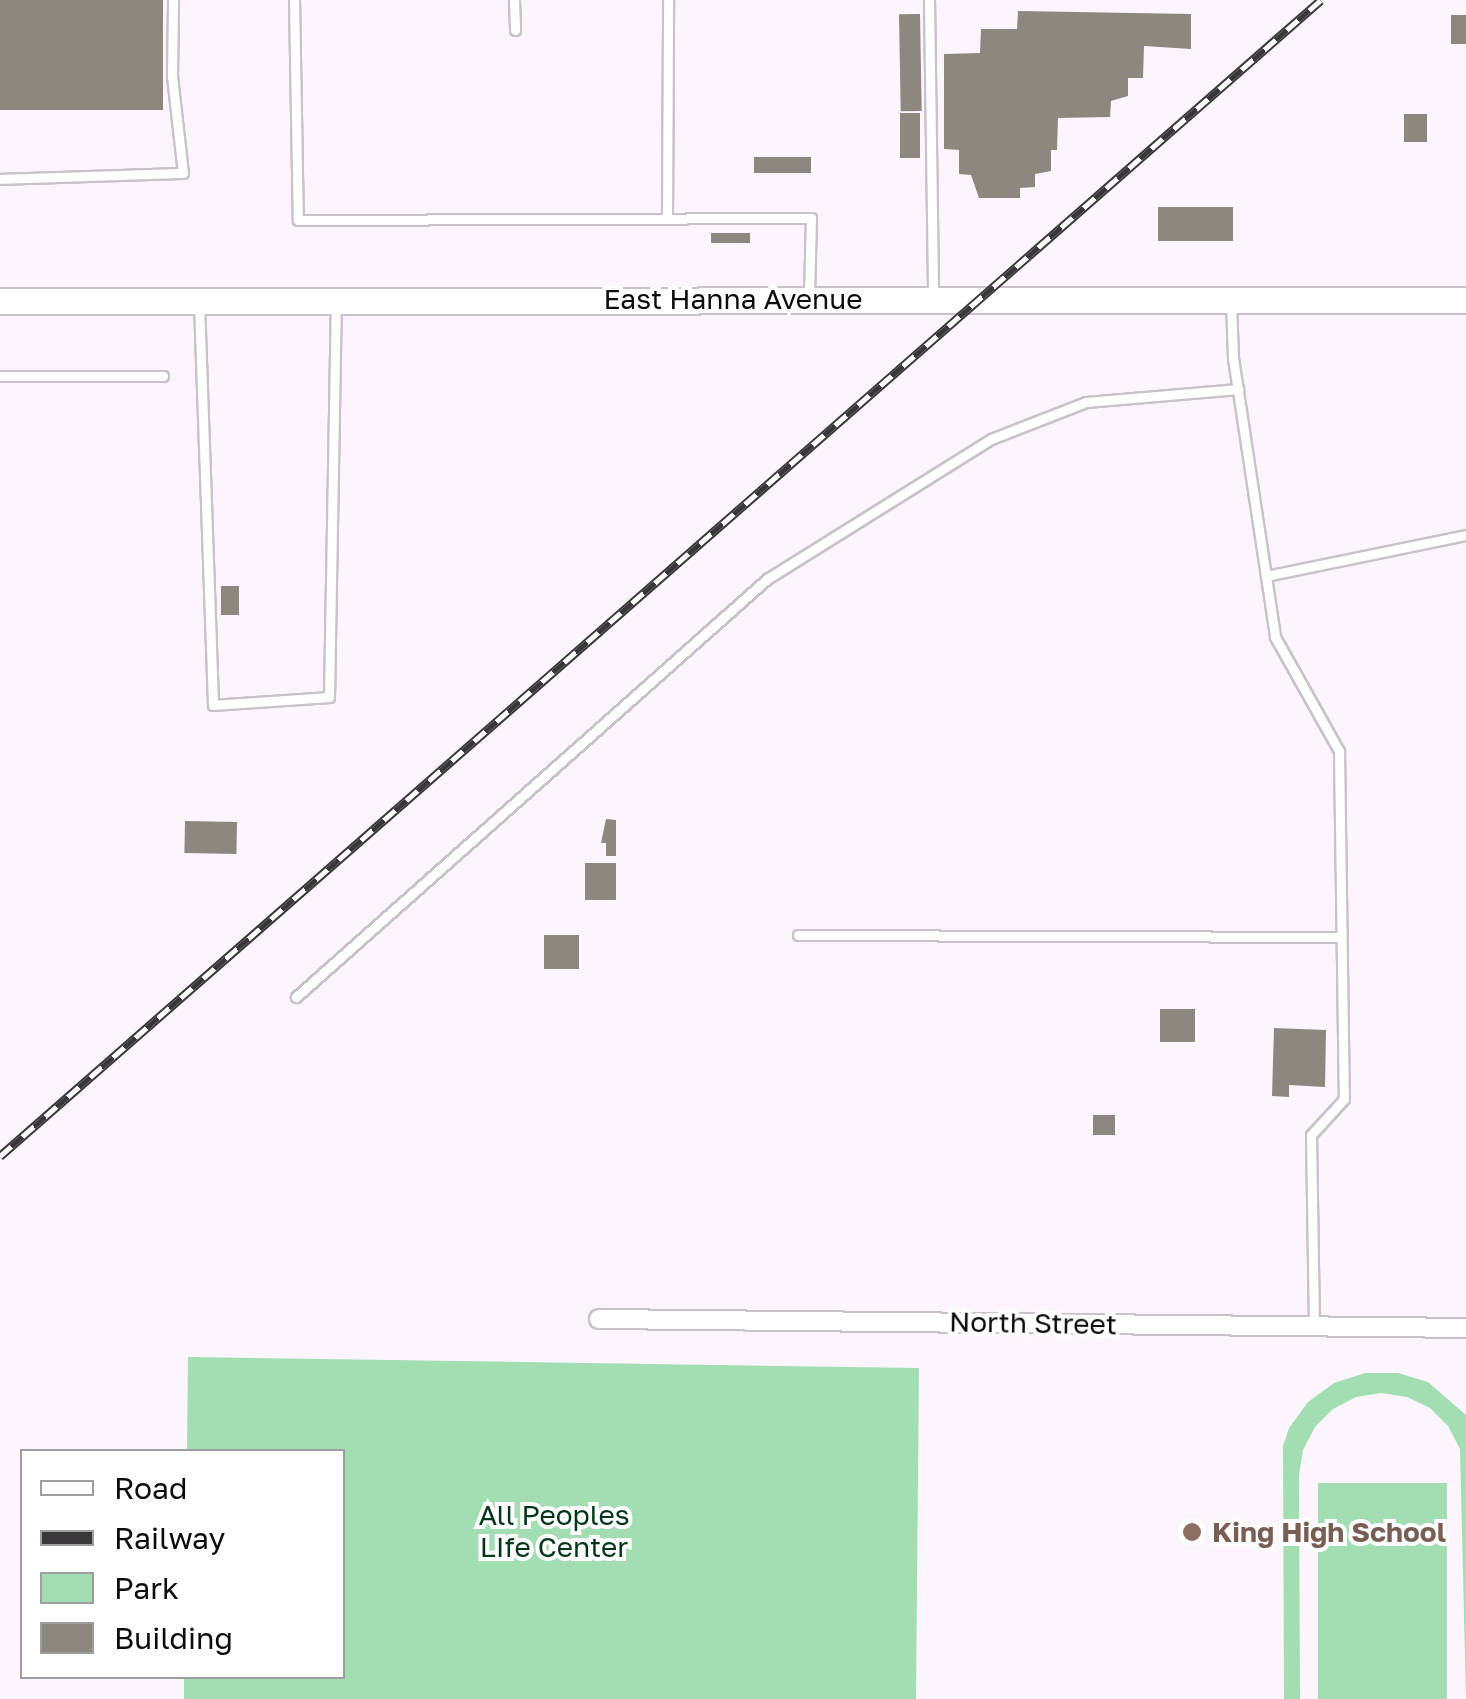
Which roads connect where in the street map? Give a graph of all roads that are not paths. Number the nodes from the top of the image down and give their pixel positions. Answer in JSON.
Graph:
{"nodes":[{"id":1,"x":174,"y":0,"type":"edge"},
{"id":2,"x":294,"y":0,"type":"edge"},
{"id":3,"x":514,"y":0,"type":"edge"},
{"id":4,"x":668,"y":0,"type":"edge"},
{"id":5,"x":929,"y":0,"type":"edge"},
{"id":6,"x":515,"y":30,"type":"dead end"},
{"id":7,"x":0,"y":179,"type":"edge"},
{"id":8,"x":667,"y":217,"type":"junction"},
{"id":9,"x":809,"y":298,"type":"junction"},
{"id":10,"x":1231,"y":298,"type":"junction"},
{"id":11,"x":199,"y":300,"type":"junction"},
{"id":12,"x":336,"y":300,"type":"junction"},
{"id":13,"x":1466,"y":300,"type":"edge"},
{"id":14,"x":0,"y":301,"type":"edge"},
{"id":15,"x":934,"y":301,"type":"junction"},
{"id":16,"x":0,"y":376,"type":"edge"},
{"id":17,"x":163,"y":376,"type":"dead end"},
{"id":18,"x":1238,"y":389,"type":"junction"},
{"id":19,"x":1466,"y":534,"type":"edge"},
{"id":20,"x":1266,"y":576,"type":"junction"},
{"id":21,"x":798,"y":935,"type":"dead end"},
{"id":22,"x":1339,"y":938,"type":"junction"},
{"id":23,"x":296,"y":997,"type":"dead end"},
{"id":24,"x":600,"y":1319,"type":"dead end"},
{"id":25,"x":1314,"y":1326,"type":"junction"},
{"id":26,"x":1466,"y":1328,"type":"edge"}],
"edges":[{"from":1,"to":7,"type":"lane"},
{"from":2,"to":8,"type":"lane"},
{"from":3,"to":6,"type":"lane"},
{"from":4,"to":8,"type":"lane"},
{"from":5,"to":15,"type":"lane"},
{"from":8,"to":9,"type":"lane"},
{"from":9,"to":12,"type":"street","name":"East Hanna Avenue"},
{"from":9,"to":15,"type":"street","name":"East Hanna Avenue"},
{"from":10,"to":13,"type":"street","name":"East Hanna Avenue"},
{"from":10,"to":15,"type":"street","name":"East Hanna Avenue"},
{"from":10,"to":18,"type":"lane"},
{"from":11,"to":12,"type":"street","name":"East Hanna Avenue"},
{"from":11,"to":12,"type":"lane"},
{"from":11,"to":14,"type":"street","name":"East Hanna Avenue"},
{"from":16,"to":17,"type":"lane"},
{"from":18,"to":20,"type":"lane"},
{"from":18,"to":23,"type":"lane"},
{"from":19,"to":20,"type":"lane"},
{"from":20,"to":22,"type":"lane"},
{"from":21,"to":22,"type":"lane"},
{"from":22,"to":25,"type":"lane"},
{"from":24,"to":25,"type":"street","name":"North Street"},
{"from":25,"to":26,"type":"street","name":"North Street"}]}
